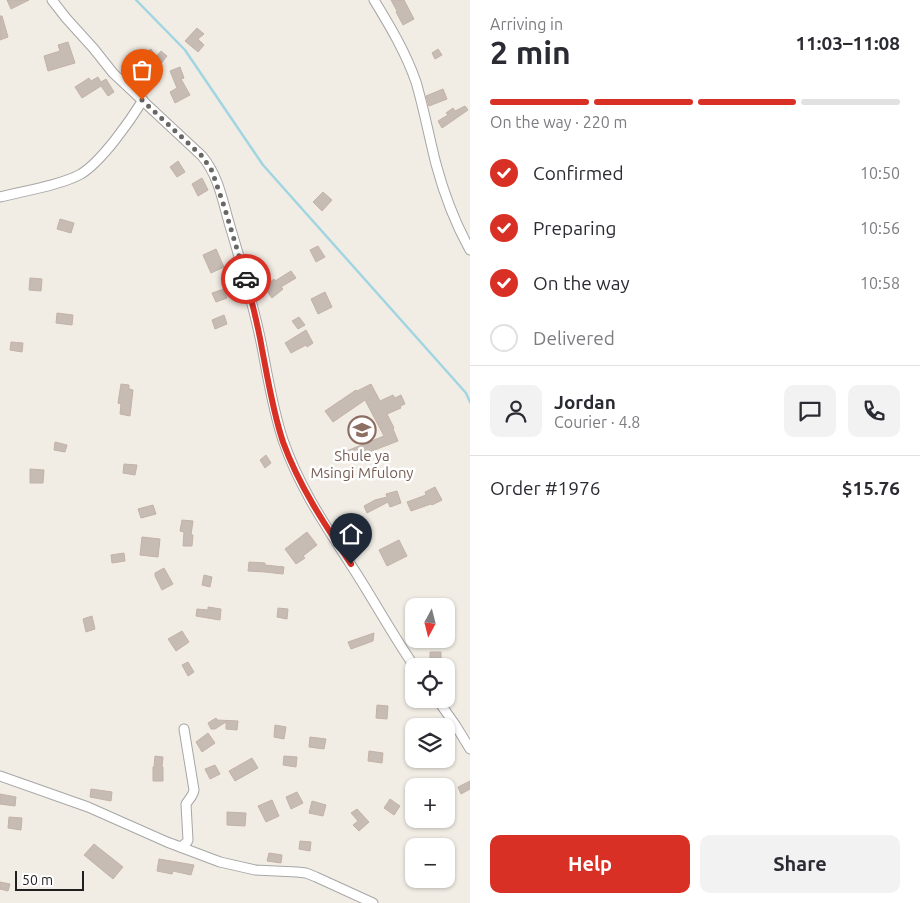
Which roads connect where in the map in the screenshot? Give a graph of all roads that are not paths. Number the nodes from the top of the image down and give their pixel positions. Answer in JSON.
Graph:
{"nodes":[{"id":1,"x":52,"y":0,"type":"edge"},
{"id":2,"x":374,"y":0,"type":"edge"},
{"id":3,"x":142,"y":100,"type":"junction"},
{"id":4,"x":0,"y":197,"type":"edge"},
{"id":5,"x":470,"y":250,"type":"edge"},
{"id":6,"x":409,"y":658,"type":"edge"},
{"id":7,"x":443,"y":708,"type":"edge"},
{"id":8,"x":184,"y":729,"type":"dead end"},
{"id":9,"x":470,"y":749,"type":"edge"},
{"id":10,"x":0,"y":776,"type":"edge"},
{"id":11,"x":181,"y":847,"type":"junction"},
{"id":12,"x":373,"y":903,"type":"edge"}],
"edges":[{"from":1,"to":3,"type":"street"},
{"from":2,"to":5,"type":"street"},
{"from":3,"to":4,"type":"street"},
{"from":3,"to":6,"type":"street"},
{"from":7,"to":9,"type":"street"},
{"from":8,"to":11,"type":"street"},
{"from":10,"to":11,"type":"street"},
{"from":11,"to":12,"type":"street"}]}
